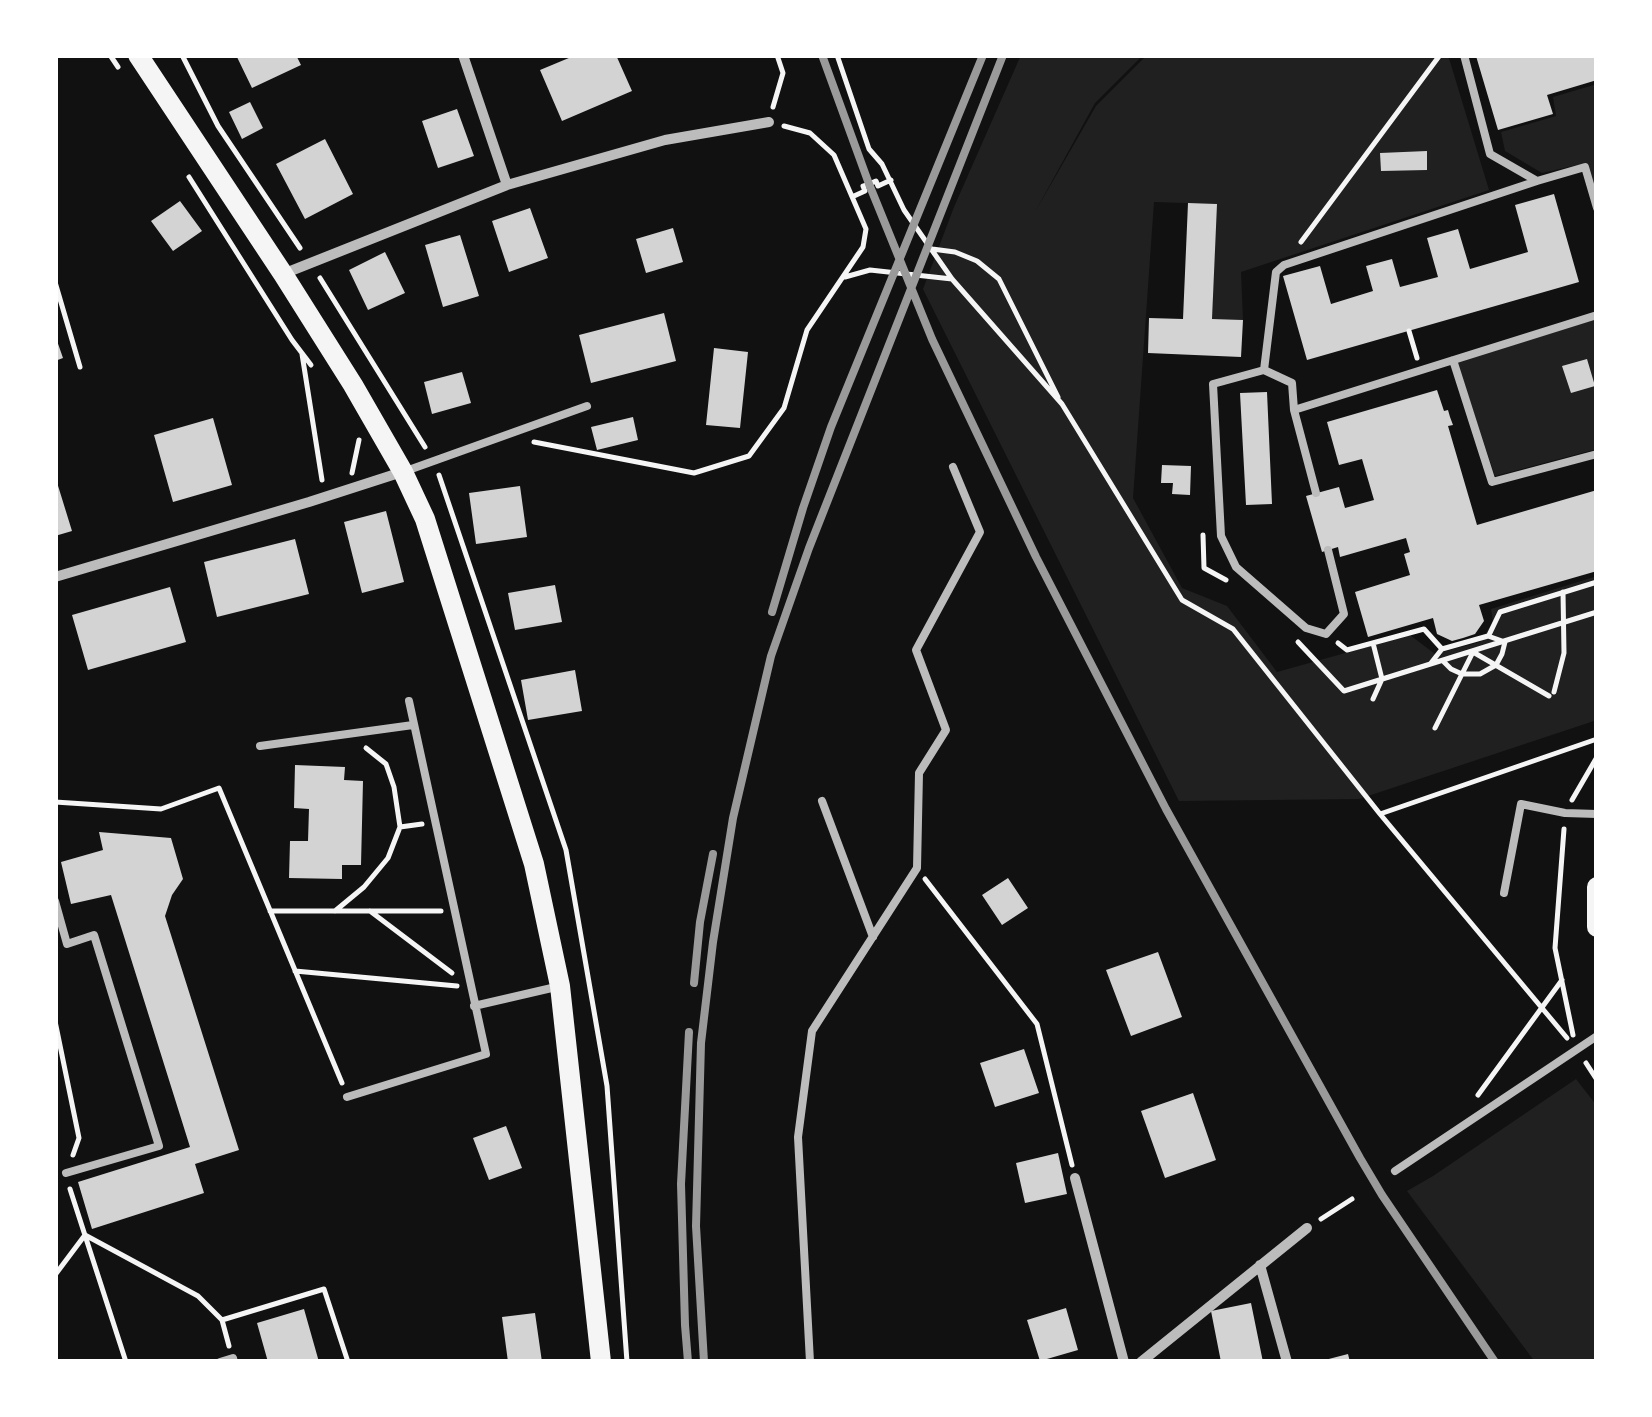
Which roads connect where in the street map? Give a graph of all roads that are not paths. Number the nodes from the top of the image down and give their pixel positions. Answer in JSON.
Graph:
{"nodes":[{"id":1,"x":138,"y":55,"type":"edge"},
{"id":2,"x":463,"y":55,"type":"edge"},
{"id":3,"x":1464,"y":55,"type":"edge"},
{"id":4,"x":769,"y":122,"type":"road end"},
{"id":5,"x":1537,"y":181,"type":"junction"},
{"id":6,"x":507,"y":185,"type":"junction"},
{"id":7,"x":1597,"y":208,"type":"edge"},
{"id":8,"x":283,"y":274,"type":"junction"},
{"id":9,"x":1597,"y":315,"type":"edge"},
{"id":10,"x":1453,"y":360,"type":"junction"},
{"id":11,"x":1264,"y":370,"type":"junction"},
{"id":12,"x":587,"y":406,"type":"dead end"},
{"id":13,"x":1294,"y":410,"type":"junction"},
{"id":14,"x":1597,"y":454,"type":"edge"},
{"id":15,"x":952,"y":467,"type":"dead end"},
{"id":16,"x":403,"y":472,"type":"junction"},
{"id":17,"x":1316,"y":493,"type":"dead end"},
{"id":18,"x":1328,"y":550,"type":"dead end"},
{"id":19,"x":55,"y":577,"type":"edge"},
{"id":20,"x":409,"y":701,"type":"dead end"},
{"id":21,"x":413,"y":725,"type":"junction"},
{"id":22,"x":260,"y":746,"type":"dead end"},
{"id":23,"x":822,"y":801,"type":"dead end"},
{"id":24,"x":1597,"y":814,"type":"edge"},
{"id":25,"x":1597,"y":887,"type":"edge"},
{"id":26,"x":1504,"y":893,"type":"dead end"},
{"id":27,"x":55,"y":902,"type":"edge"},
{"id":28,"x":1597,"y":927,"type":"edge"},
{"id":29,"x":59,"y":928,"type":"edge"},
{"id":30,"x":873,"y":938,"type":"junction"},
{"id":31,"x":560,"y":986,"type":"junction"},
{"id":32,"x":474,"y":1006,"type":"junction"},
{"id":33,"x":1597,"y":1036,"type":"edge"},
{"id":34,"x":347,"y":1097,"type":"road end"},
{"id":35,"x":1395,"y":1171,"type":"dead end"},
{"id":36,"x":66,"y":1173,"type":"road end"},
{"id":37,"x":1075,"y":1178,"type":"road end"},
{"id":38,"x":1307,"y":1228,"type":"road end"},
{"id":39,"x":1260,"y":1265,"type":"junction"},
{"id":40,"x":234,"y":1360,"type":"edge"},
{"id":41,"x":220,"y":1362,"type":"edge"},
{"id":42,"x":601,"y":1362,"type":"edge"},
{"id":43,"x":810,"y":1362,"type":"edge"},
{"id":44,"x":1124,"y":1362,"type":"edge"},
{"id":45,"x":1141,"y":1362,"type":"edge"},
{"id":46,"x":1287,"y":1362,"type":"edge"}],
"edges":[{"from":1,"to":8,"type":"main road"},
{"from":2,"to":6,"type":"street"},
{"from":3,"to":5,"type":"lane"},
{"from":4,"to":6,"type":"street"},
{"from":5,"to":7,"type":"lane"},
{"from":5,"to":11,"type":"lane"},
{"from":6,"to":8,"type":"street"},
{"from":8,"to":16,"type":"main road"},
{"from":9,"to":10,"type":"lane"},
{"from":10,"to":13,"type":"lane"},
{"from":10,"to":14,"type":"lane"},
{"from":11,"to":13,"type":"lane"},
{"from":11,"to":18,"type":"lane"},
{"from":12,"to":16,"type":"lane"},
{"from":13,"to":17,"type":"lane"},
{"from":15,"to":30,"type":"lane"},
{"from":16,"to":19,"type":"street"},
{"from":16,"to":31,"type":"main road"},
{"from":20,"to":21,"type":"lane"},
{"from":21,"to":22,"type":"lane"},
{"from":21,"to":32,"type":"lane"},
{"from":23,"to":30,"type":"lane"},
{"from":24,"to":26,"type":"lane"},
{"from":25,"to":28,"type":"main road"},
{"from":27,"to":29,"type":"lane"},
{"from":29,"to":36,"type":"lane"},
{"from":30,"to":43,"type":"lane"},
{"from":31,"to":32,"type":"lane"},
{"from":31,"to":42,"type":"main road"},
{"from":32,"to":34,"type":"lane"},
{"from":33,"to":35,"type":"lane"},
{"from":37,"to":44,"type":"street"},
{"from":38,"to":39,"type":"street"},
{"from":39,"to":45,"type":"street"},
{"from":39,"to":46,"type":"street"},
{"from":40,"to":41,"type":"lane"}]}
